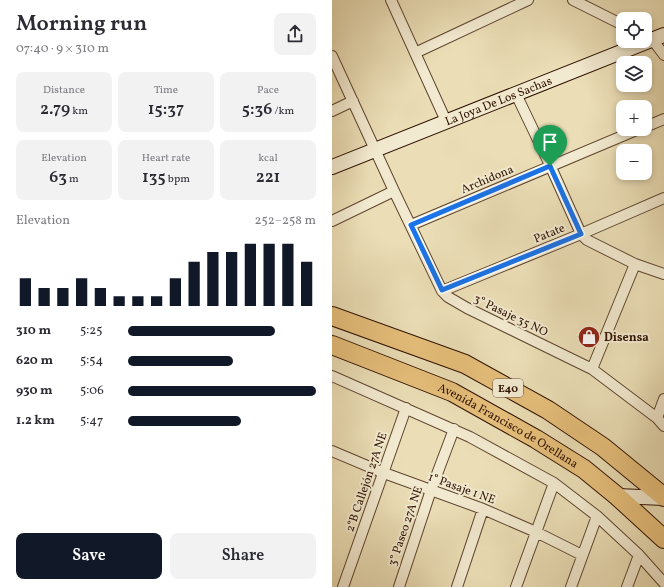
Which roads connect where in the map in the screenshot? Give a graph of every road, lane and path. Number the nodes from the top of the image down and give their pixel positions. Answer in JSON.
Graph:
{"nodes":[{"id":1,"x":391,"y":0,"type":"edge"},
{"id":2,"x":528,"y":0,"type":"edge"},
{"id":3,"x":573,"y":0,"type":"edge"},
{"id":4,"x":616,"y":22,"type":"edge"},
{"id":5,"x":654,"y":37,"type":"edge"},
{"id":6,"x":415,"y":53,"type":"junction"},
{"id":7,"x":664,"y":55,"type":"edge"},
{"id":8,"x":332,"y":56,"type":"edge"},
{"id":9,"x":516,"y":94,"type":"junction"},
{"id":10,"x":353,"y":101,"type":"junction"},
{"id":11,"x":332,"y":111,"type":"edge"},
{"id":12,"x":664,"y":119,"type":"edge"},
{"id":13,"x":446,"y":121,"type":"junction"},
{"id":14,"x":652,"y":124,"type":"edge"},
{"id":15,"x":622,"y":136,"type":"edge"},
{"id":16,"x":375,"y":150,"type":"junction"},
{"id":17,"x":550,"y":166,"type":"junction"},
{"id":18,"x":332,"y":167,"type":"edge"},
{"id":19,"x":394,"y":191,"type":"junction"},
{"id":20,"x":664,"y":198,"type":"edge"},
{"id":21,"x":332,"y":221,"type":"edge"},
{"id":22,"x":411,"y":225,"type":"junction"},
{"id":23,"x":581,"y":234,"type":"junction"},
{"id":24,"x":635,"y":264,"type":"junction"},
{"id":25,"x":664,"y":274,"type":"edge"},
{"id":26,"x":442,"y":290,"type":"junction"},
{"id":27,"x":332,"y":316,"type":"edge"},
{"id":28,"x":332,"y":345,"type":"edge"},
{"id":29,"x":592,"y":369,"type":"junction"},
{"id":30,"x":332,"y":376,"type":"edge"},
{"id":31,"x":664,"y":399,"type":"edge"},
{"id":32,"x":406,"y":408,"type":"junction"},
{"id":33,"x":657,"y":418,"type":"junction"},
{"id":34,"x":664,"y":426,"type":"edge"},
{"id":35,"x":454,"y":429,"type":"junction"},
{"id":36,"x":333,"y":455,"type":"edge"},
{"id":37,"x":384,"y":473,"type":"junction"},
{"id":38,"x":554,"y":483,"type":"junction"},
{"id":39,"x":431,"y":490,"type":"junction"},
{"id":40,"x":617,"y":496,"type":"junction"},
{"id":41,"x":664,"y":498,"type":"edge"},
{"id":42,"x":483,"y":509,"type":"junction"},
{"id":43,"x":597,"y":516,"type":"junction"},
{"id":44,"x":536,"y":532,"type":"junction"},
{"id":45,"x":664,"y":539,"type":"edge"},
{"id":46,"x":582,"y":555,"type":"junction"},
{"id":47,"x":639,"y":555,"type":"junction"},
{"id":48,"x":664,"y":582,"type":"edge"},
{"id":49,"x":343,"y":587,"type":"edge"},
{"id":50,"x":399,"y":587,"type":"edge"},
{"id":51,"x":457,"y":587,"type":"edge"},
{"id":52,"x":516,"y":587,"type":"edge"},
{"id":53,"x":570,"y":587,"type":"edge"},
{"id":54,"x":627,"y":587,"type":"edge"}],
"edges":[{"from":1,"to":6,"type":"street"},
{"from":2,"to":6,"type":"street"},
{"from":3,"to":4,"type":"street"},
{"from":5,"to":7,"type":"street"},
{"from":5,"to":9,"type":"street","name":"La Joya De Los Sachas"},
{"from":6,"to":13,"type":"street"},
{"from":8,"to":10,"type":"street","name":"3° Pasaje 35 NO"},
{"from":9,"to":13,"type":"street","name":"La Joya De Los Sachas"},
{"from":9,"to":17,"type":"street"},
{"from":10,"to":11,"type":"street"},
{"from":10,"to":16,"type":"street","name":"3° Pasaje 35 NO"},
{"from":12,"to":14,"type":"street"},
{"from":13,"to":16,"type":"street","name":"La Joya De Los Sachas"},
{"from":15,"to":17,"type":"street","name":"Archidona"},
{"from":16,"to":18,"type":"street","name":"La Joya De Los Sachas"},
{"from":16,"to":19,"type":"street","name":"3° Pasaje 35 NO"},
{"from":17,"to":22,"type":"street","name":"Archidona"},
{"from":17,"to":23,"type":"street"},
{"from":19,"to":21,"type":"street"},
{"from":19,"to":22,"type":"street","name":"3° Pasaje 35 NO"},
{"from":20,"to":23,"type":"street","name":"Patate"},
{"from":22,"to":26,"type":"street","name":"3° Pasaje 35 NO"},
{"from":23,"to":24,"type":"street"},
{"from":23,"to":26,"type":"street","name":"Patate"},
{"from":24,"to":25,"type":"street"},
{"from":24,"to":29,"type":"street"},
{"from":26,"to":29,"type":"street","name":"3° Pasaje 35 NO"},
{"from":27,"to":41,"type":"highway","number":"E40"},
{"from":28,"to":40,"type":"highway","name":"Avenida Francisco de Orellana","number":"E40"},
{"from":29,"to":33,"type":"street","name":"3° Pasaje 35 NO"},
{"from":30,"to":32,"type":"street"},
{"from":31,"to":33,"type":"street"},
{"from":32,"to":35,"type":"street"},
{"from":32,"to":37,"type":"street","name":"2°B Callejón 27A NE"},
{"from":33,"to":34,"type":"street","name":"3° Pasaje 35 NO"},
{"from":35,"to":38,"type":"street"},
{"from":35,"to":39,"type":"street","name":"3° Paseo 27A NE"},
{"from":36,"to":37,"type":"street","name":"1° Pasaje 1 NE"},
{"from":37,"to":39,"type":"street","name":"1° Pasaje 1 NE"},
{"from":37,"to":49,"type":"street","name":"2°B Callejón 27A NE"},
{"from":38,"to":43,"type":"street"},
{"from":38,"to":44,"type":"street"},
{"from":39,"to":42,"type":"street","name":"1° Pasaje 1 NE"},
{"from":39,"to":50,"type":"street","name":"3° Paseo 27A NE"},
{"from":40,"to":41,"type":"street"},
{"from":40,"to":45,"type":"highway","name":"Avenida Francisco de Orellana","number":"E40"},
{"from":42,"to":44,"type":"street","name":"1° Pasaje 1 NE"},
{"from":42,"to":51,"type":"street"},
{"from":43,"to":46,"type":"street"},
{"from":43,"to":47,"type":"street"},
{"from":44,"to":46,"type":"street","name":"1° Pasaje 1 NE"},
{"from":44,"to":52,"type":"street"},
{"from":46,"to":53,"type":"street"},
{"from":47,"to":48,"type":"street"},
{"from":47,"to":54,"type":"street"}]}
